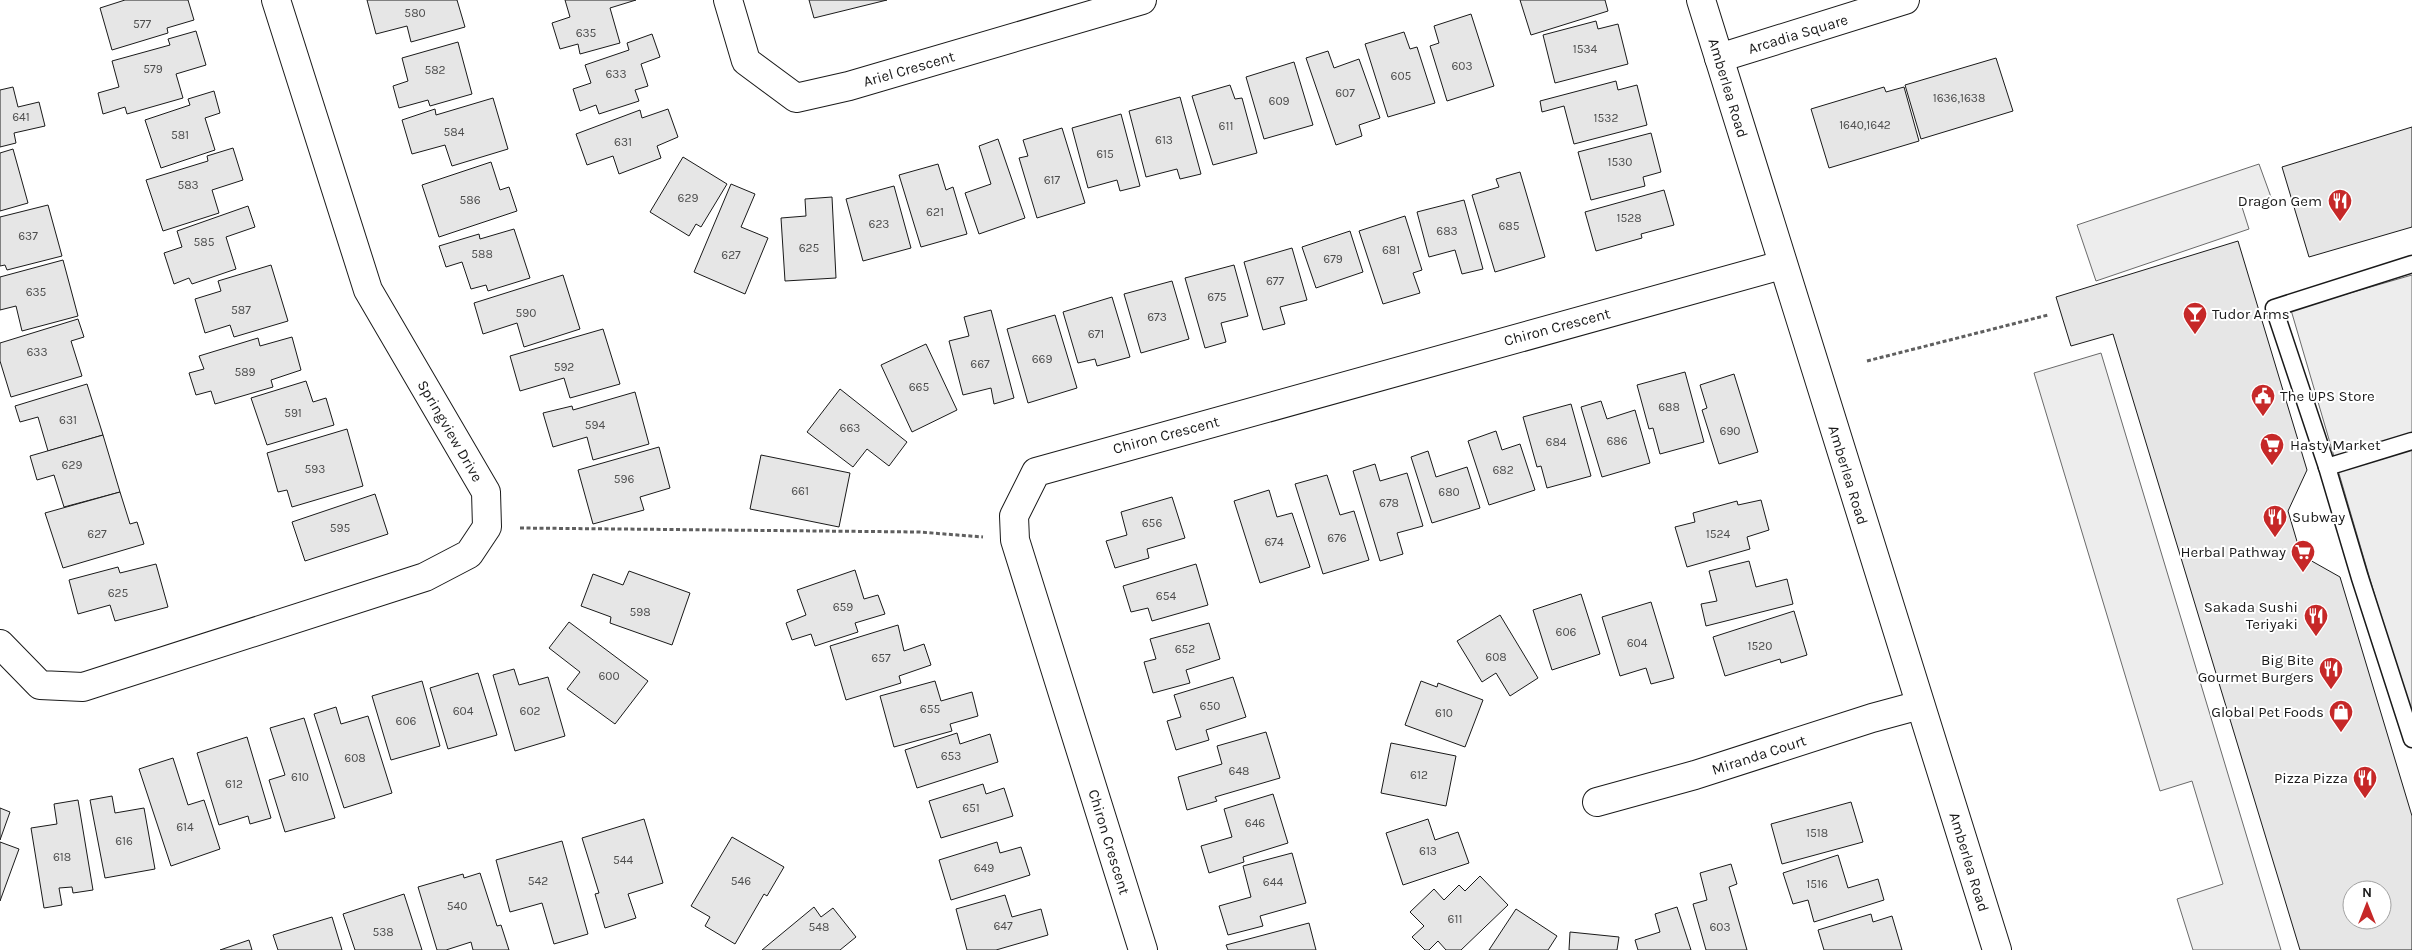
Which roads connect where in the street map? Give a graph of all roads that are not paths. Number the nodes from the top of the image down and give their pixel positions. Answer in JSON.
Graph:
{"nodes":[{"id":1,"x":276,"y":0,"type":"edge"},
{"id":2,"x":728,"y":0,"type":"edge"},
{"id":3,"x":1142,"y":0,"type":"edge"},
{"id":4,"x":1701,"y":0,"type":"edge"},
{"id":5,"x":1905,"y":0,"type":"edge"},
{"id":6,"x":1719,"y":58,"type":"junction"},
{"id":7,"x":2412,"y":264,"type":"edge"},
{"id":8,"x":1782,"y":265,"type":"junction"},
{"id":9,"x":2412,"y":440,"type":"edge"},
{"id":10,"x":2327,"y":467,"type":"junction"},
{"id":11,"x":0,"y":644,"type":"edge"},
{"id":12,"x":1920,"y":705,"type":"junction"},
{"id":13,"x":2412,"y":739,"type":"edge"},
{"id":14,"x":1597,"y":802,"type":"dead end"},
{"id":15,"x":1143,"y":950,"type":"edge"},
{"id":16,"x":1997,"y":950,"type":"edge"}],
"edges":[{"from":1,"to":11,"type":"street","name":"Springview Drive"},
{"from":2,"to":3,"type":"street","name":"Ariel Crescent"},
{"from":4,"to":6,"type":"street","name":"Amberlea Road"},
{"from":5,"to":6,"type":"street","name":"Arcadia Square"},
{"from":6,"to":8,"type":"street","name":"Amberlea Road"},
{"from":7,"to":10,"type":"lane"},
{"from":8,"to":12,"type":"street","name":"Amberlea Road"},
{"from":8,"to":15,"type":"street","name":"Chiron Crescent"},
{"from":9,"to":10,"type":"lane"},
{"from":10,"to":13,"type":"lane"},
{"from":12,"to":14,"type":"street","name":"Miranda Court"},
{"from":12,"to":16,"type":"street","name":"Amberlea Road"}]}
